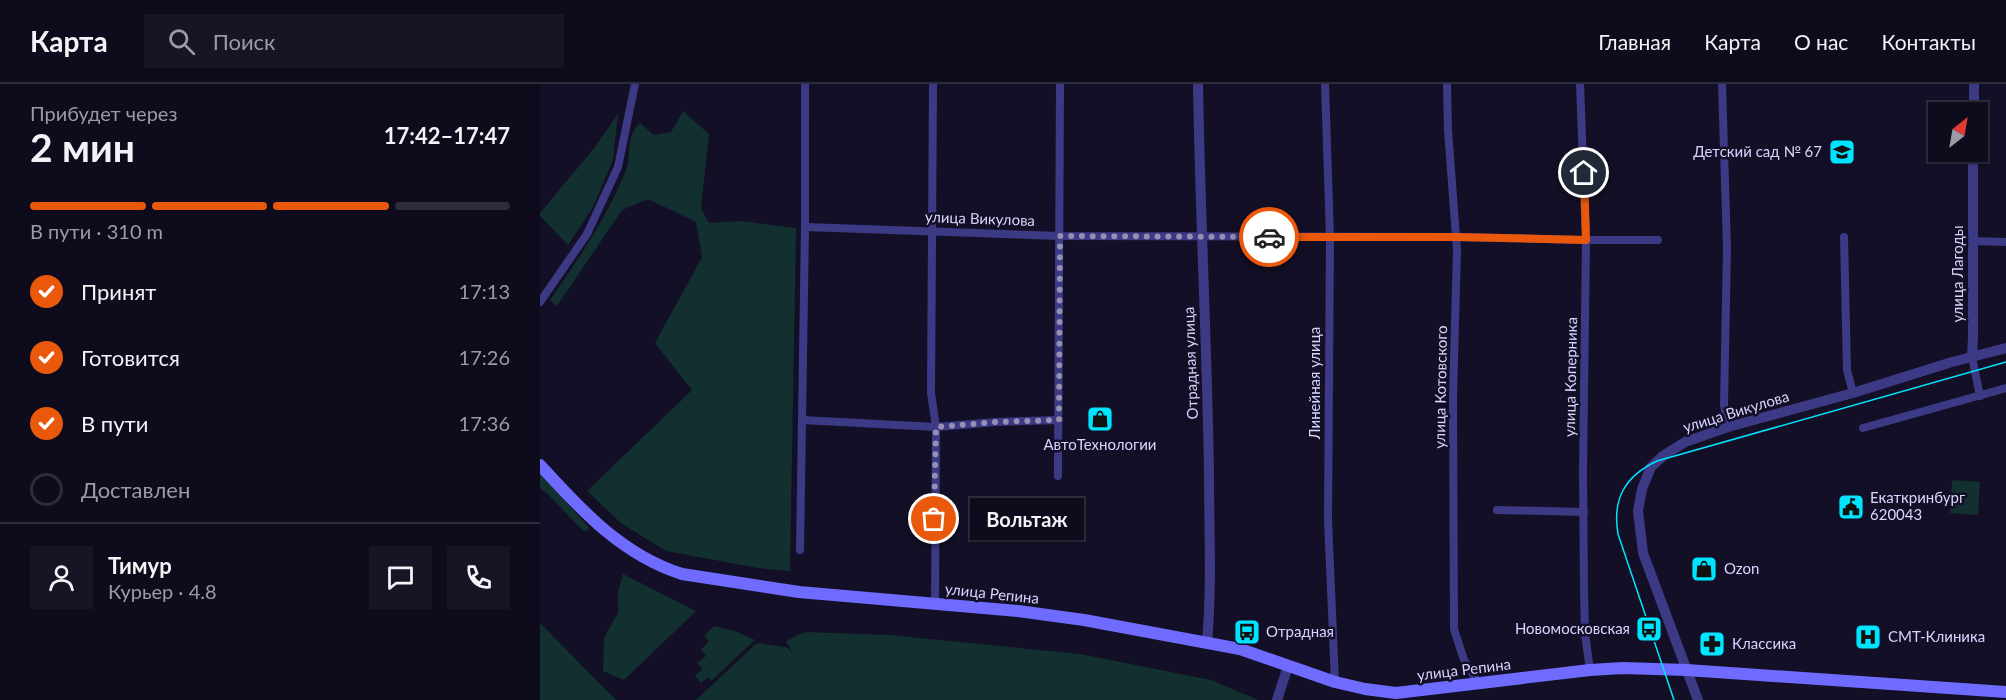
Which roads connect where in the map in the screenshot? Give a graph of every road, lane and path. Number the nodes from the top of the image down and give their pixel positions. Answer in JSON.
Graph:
{"nodes":[{"id":1,"x":635,"y":84,"type":"edge"},
{"id":2,"x":805,"y":84,"type":"edge"},
{"id":3,"x":933,"y":84,"type":"edge"},
{"id":4,"x":1060,"y":84,"type":"edge"},
{"id":5,"x":1198,"y":84,"type":"edge"},
{"id":6,"x":1325,"y":84,"type":"edge"},
{"id":7,"x":1447,"y":84,"type":"edge"},
{"id":8,"x":1580,"y":84,"type":"edge"},
{"id":9,"x":1722,"y":84,"type":"edge"},
{"id":10,"x":1974,"y":84,"type":"edge"},
{"id":11,"x":1974,"y":102,"type":"edge"},
{"id":12,"x":1973,"y":162,"type":"edge"},
{"id":13,"x":805,"y":227,"type":"junction"},
{"id":14,"x":931,"y":233,"type":"junction"},
{"id":15,"x":1060,"y":236,"type":"junction"},
{"id":16,"x":1330,"y":237,"type":"junction"},
{"id":17,"x":1456,"y":237,"type":"junction"},
{"id":18,"x":1844,"y":237,"type":"dead end"},
{"id":19,"x":1201,"y":238,"type":"junction"},
{"id":20,"x":1586,"y":240,"type":"junction"},
{"id":21,"x":1658,"y":240,"type":"dead end"},
{"id":22,"x":1973,"y":241,"type":"junction"},
{"id":23,"x":2006,"y":242,"type":"edge"},
{"id":24,"x":540,"y":302,"type":"edge"},
{"id":25,"x":2006,"y":348,"type":"edge"},
{"id":26,"x":1972,"y":357,"type":"junction"},
{"id":27,"x":2006,"y":388,"type":"edge"},
{"id":28,"x":1853,"y":393,"type":"junction"},
{"id":29,"x":1980,"y":396,"type":"junction"},
{"id":30,"x":802,"y":420,"type":"junction"},
{"id":31,"x":1059,"y":420,"type":"junction"},
{"id":32,"x":936,"y":427,"type":"junction"},
{"id":33,"x":1728,"y":427,"type":"junction"},
{"id":34,"x":1863,"y":428,"type":"dead end"},
{"id":35,"x":540,"y":465,"type":"edge"},
{"id":36,"x":1058,"y":476,"type":"dead end"},
{"id":37,"x":1497,"y":510,"type":"dead end"},
{"id":38,"x":1584,"y":512,"type":"junction"},
{"id":39,"x":800,"y":550,"type":"dead end"},
{"id":40,"x":935,"y":603,"type":"junction"},
{"id":41,"x":1207,"y":642,"type":"junction"},
{"id":42,"x":1288,"y":666,"type":"junction"},
{"id":43,"x":1590,"y":670,"type":"junction"},
{"id":44,"x":1687,"y":670,"type":"junction"},
{"id":45,"x":1335,"y":682,"type":"junction"},
{"id":46,"x":1479,"y":684,"type":"junction"},
{"id":47,"x":2006,"y":692,"type":"edge"},
{"id":48,"x":1978,"y":695,"type":"edge"},
{"id":49,"x":1277,"y":700,"type":"edge"},
{"id":50,"x":1698,"y":700,"type":"edge"}],
"edges":[{"from":1,"to":24,"type":"street"},
{"from":2,"to":13,"type":"street"},
{"from":3,"to":14,"type":"street"},
{"from":4,"to":15,"type":"street"},
{"from":5,"to":19,"type":"street","name":"Отрадная улица"},
{"from":6,"to":16,"type":"street","name":"Линейная улица"},
{"from":7,"to":17,"type":"street","name":"улица Котовского"},
{"from":8,"to":20,"type":"street","name":"улица Коперника"},
{"from":9,"to":33,"type":"street"},
{"from":10,"to":11,"type":"street"},
{"from":12,"to":22,"type":"street","name":"улица Лагоды"},
{"from":13,"to":14,"type":"street","name":"улица Викулова"},
{"from":13,"to":30,"type":"street"},
{"from":14,"to":15,"type":"street","name":"улица Викулова"},
{"from":14,"to":32,"type":"street"},
{"from":15,"to":19,"type":"street","name":"улица Викулова"},
{"from":15,"to":31,"type":"street"},
{"from":16,"to":17,"type":"street","name":"улица Викулова"},
{"from":16,"to":19,"type":"street","name":"улица Викулова"},
{"from":16,"to":45,"type":"street","name":"Линейная улица"},
{"from":17,"to":20,"type":"street","name":"улица Викулова"},
{"from":17,"to":46,"type":"street","name":"улица Котовского"},
{"from":18,"to":28,"type":"street"},
{"from":19,"to":41,"type":"street","name":"Отрадная улица"},
{"from":20,"to":21,"type":"street","name":"улица Викулова"},
{"from":20,"to":38,"type":"street","name":"улица Коперника"},
{"from":22,"to":23,"type":"street"},
{"from":22,"to":26,"type":"street","name":"улица Лагоды"},
{"from":25,"to":26,"type":"street","name":"улица Викулова"},
{"from":26,"to":28,"type":"street","name":"улица Викулова"},
{"from":26,"to":29,"type":"street","name":"улица Лагоды"},
{"from":27,"to":29,"type":"street"},
{"from":28,"to":33,"type":"street","name":"улица Викулова"},
{"from":29,"to":34,"type":"street"},
{"from":30,"to":32,"type":"street"},
{"from":30,"to":39,"type":"street"},
{"from":31,"to":32,"type":"street"},
{"from":31,"to":36,"type":"street"},
{"from":32,"to":40,"type":"street"},
{"from":33,"to":44,"type":"street","name":"улица Викулова"},
{"from":35,"to":40,"type":"main road","name":"улица Репина"},
{"from":37,"to":38,"type":"street"},
{"from":38,"to":43,"type":"street","name":"улица Коперника"},
{"from":40,"to":41,"type":"main road","name":"улица Репина"},
{"from":41,"to":42,"type":"main road","name":"улица Репина"},
{"from":42,"to":45,"type":"main road","name":"улица Репина"},
{"from":42,"to":49,"type":"street"},
{"from":43,"to":44,"type":"main road","name":"улица Репина"},
{"from":43,"to":46,"type":"main road","name":"улица Репина"},
{"from":44,"to":48,"type":"main road","name":"улица Репина"},
{"from":44,"to":50,"type":"street","name":"улица Викулова"},
{"from":45,"to":46,"type":"main road","name":"улица Репина"},
{"from":47,"to":48,"type":"main road","name":"улица Репина"}]}
